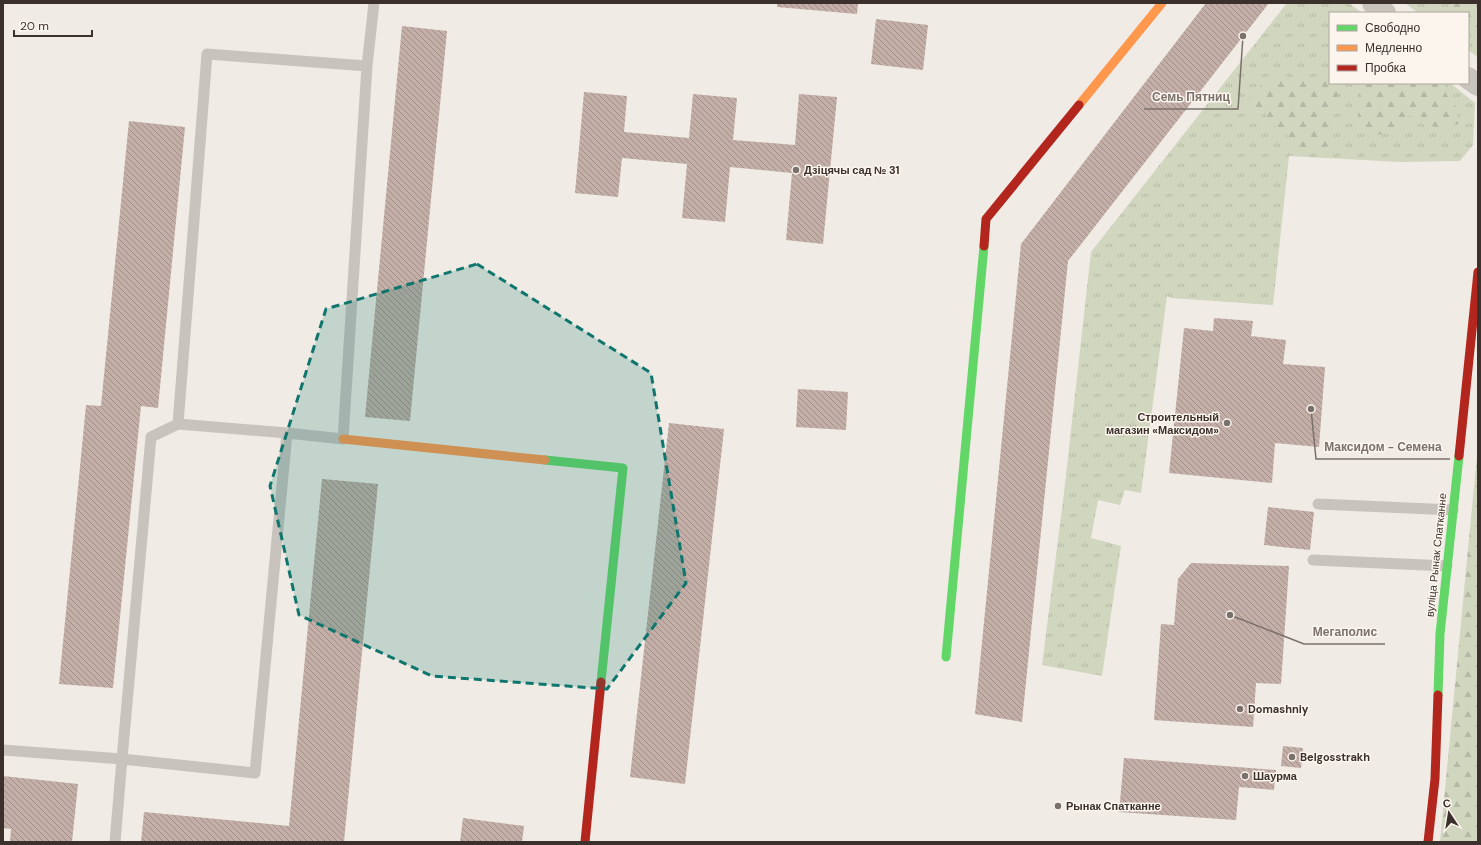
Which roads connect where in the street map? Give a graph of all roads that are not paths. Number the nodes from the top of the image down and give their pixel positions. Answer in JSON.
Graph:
{"nodes":[{"id":1,"x":374,"y":3,"type":"edge"},
{"id":2,"x":1162,"y":3,"type":"edge"},
{"id":3,"x":1373,"y":3,"type":"edge"},
{"id":4,"x":1384,"y":12,"type":"edge"},
{"id":5,"x":367,"y":66,"type":"junction"},
{"id":6,"x":1469,"y":79,"type":"edge"},
{"id":7,"x":1478,"y":85,"type":"edge"},
{"id":8,"x":1478,"y":272,"type":"edge"},
{"id":9,"x":178,"y":424,"type":"junction"},
{"id":10,"x":287,"y":433,"type":"junction"},
{"id":11,"x":343,"y":439,"type":"junction"},
{"id":12,"x":1318,"y":504,"type":"dead end"},
{"id":13,"x":1453,"y":510,"type":"junction"},
{"id":14,"x":1313,"y":560,"type":"dead end"},
{"id":15,"x":1447,"y":566,"type":"junction"},
{"id":16,"x":946,"y":657,"type":"dead end"},
{"id":17,"x":3,"y":750,"type":"edge"},
{"id":18,"x":122,"y":759,"type":"junction"},
{"id":19,"x":115,"y":842,"type":"edge"},
{"id":20,"x":586,"y":842,"type":"edge"},
{"id":21,"x":1428,"y":842,"type":"edge"}],
"edges":[{"from":1,"to":5,"type":"lane"},
{"from":2,"to":16,"type":"street"},
{"from":3,"to":4,"type":"street"},
{"from":5,"to":9,"type":"lane"},
{"from":5,"to":11,"type":"lane"},
{"from":6,"to":7,"type":"street"},
{"from":8,"to":13,"type":"street","name":"вуліца Рынак Спатканне"},
{"from":9,"to":10,"type":"lane"},
{"from":9,"to":18,"type":"lane"},
{"from":10,"to":11,"type":"lane"},
{"from":10,"to":18,"type":"lane"},
{"from":11,"to":20,"type":"street"},
{"from":12,"to":13,"type":"lane"},
{"from":13,"to":15,"type":"street","name":"вуліца Рынак Спатканне"},
{"from":14,"to":15,"type":"lane"},
{"from":15,"to":21,"type":"street","name":"вуліца Рынак Спатканне"},
{"from":17,"to":18,"type":"lane"},
{"from":18,"to":19,"type":"lane"}]}
